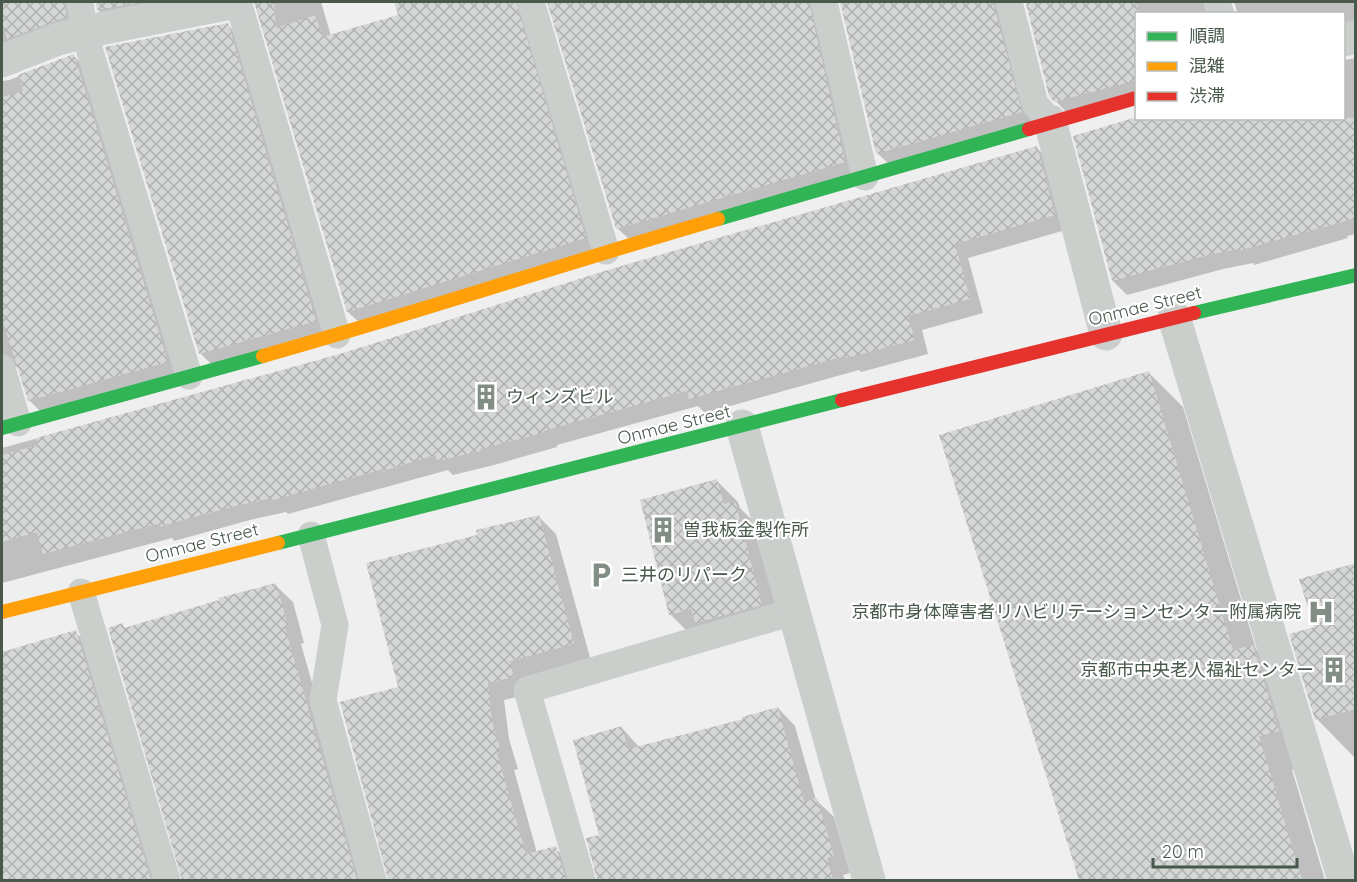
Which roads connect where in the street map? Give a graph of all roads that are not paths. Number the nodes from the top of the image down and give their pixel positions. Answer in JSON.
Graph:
{"nodes":[{"id":1,"x":237,"y":2,"type":"edge"},
{"id":2,"x":531,"y":2,"type":"edge"},
{"id":3,"x":824,"y":2,"type":"edge"},
{"id":4,"x":1009,"y":2,"type":"edge"},
{"id":5,"x":82,"y":17,"type":"edge"},
{"id":6,"x":2,"y":61,"type":"edge"},
{"id":7,"x":1135,"y":99,"type":"edge"},
{"id":8,"x":1050,"y":121,"type":"junction"},
{"id":9,"x":866,"y":177,"type":"junction"},
{"id":10,"x":606,"y":251,"type":"junction"},
{"id":11,"x":1356,"y":275,"type":"edge"},
{"id":12,"x":1174,"y":317,"type":"junction"},
{"id":13,"x":1106,"y":334,"type":"junction"},
{"id":14,"x":337,"y":335,"type":"junction"},
{"id":15,"x":2,"y":368,"type":"edge"},
{"id":16,"x":189,"y":376,"type":"junction"},
{"id":17,"x":10,"y":425,"type":"edge"},
{"id":18,"x":742,"y":426,"type":"junction"},
{"id":19,"x":311,"y":535,"type":"junction"},
{"id":20,"x":81,"y":592,"type":"junction"},
{"id":21,"x":2,"y":612,"type":"edge"},
{"id":22,"x":793,"y":612,"type":"junction"},
{"id":23,"x":167,"y":880,"type":"edge"},
{"id":24,"x":373,"y":880,"type":"edge"},
{"id":25,"x":582,"y":880,"type":"edge"},
{"id":26,"x":869,"y":880,"type":"edge"},
{"id":27,"x":1344,"y":880,"type":"edge"}],
"edges":[{"from":1,"to":5,"type":"street"},
{"from":1,"to":14,"type":"lane"},
{"from":2,"to":10,"type":"lane"},
{"from":3,"to":9,"type":"lane"},
{"from":4,"to":8,"type":"lane"},
{"from":5,"to":6,"type":"street"},
{"from":5,"to":16,"type":"lane"},
{"from":7,"to":8,"type":"street"},
{"from":8,"to":9,"type":"street"},
{"from":8,"to":13,"type":"street"},
{"from":9,"to":10,"type":"street"},
{"from":10,"to":14,"type":"street"},
{"from":11,"to":12,"type":"street","name":"Onmae Street"},
{"from":12,"to":13,"type":"street","name":"Onmae Street"},
{"from":12,"to":27,"type":"street"},
{"from":13,"to":18,"type":"street","name":"Onmae Street"},
{"from":14,"to":16,"type":"street"},
{"from":15,"to":17,"type":"lane"},
{"from":16,"to":17,"type":"street"},
{"from":18,"to":19,"type":"street","name":"Onmae Street"},
{"from":18,"to":22,"type":"street"},
{"from":19,"to":20,"type":"street","name":"Onmae Street"},
{"from":19,"to":24,"type":"lane"},
{"from":20,"to":21,"type":"street","name":"Onmae Street"},
{"from":20,"to":23,"type":"lane"},
{"from":22,"to":25,"type":"lane"},
{"from":22,"to":26,"type":"street"}]}
